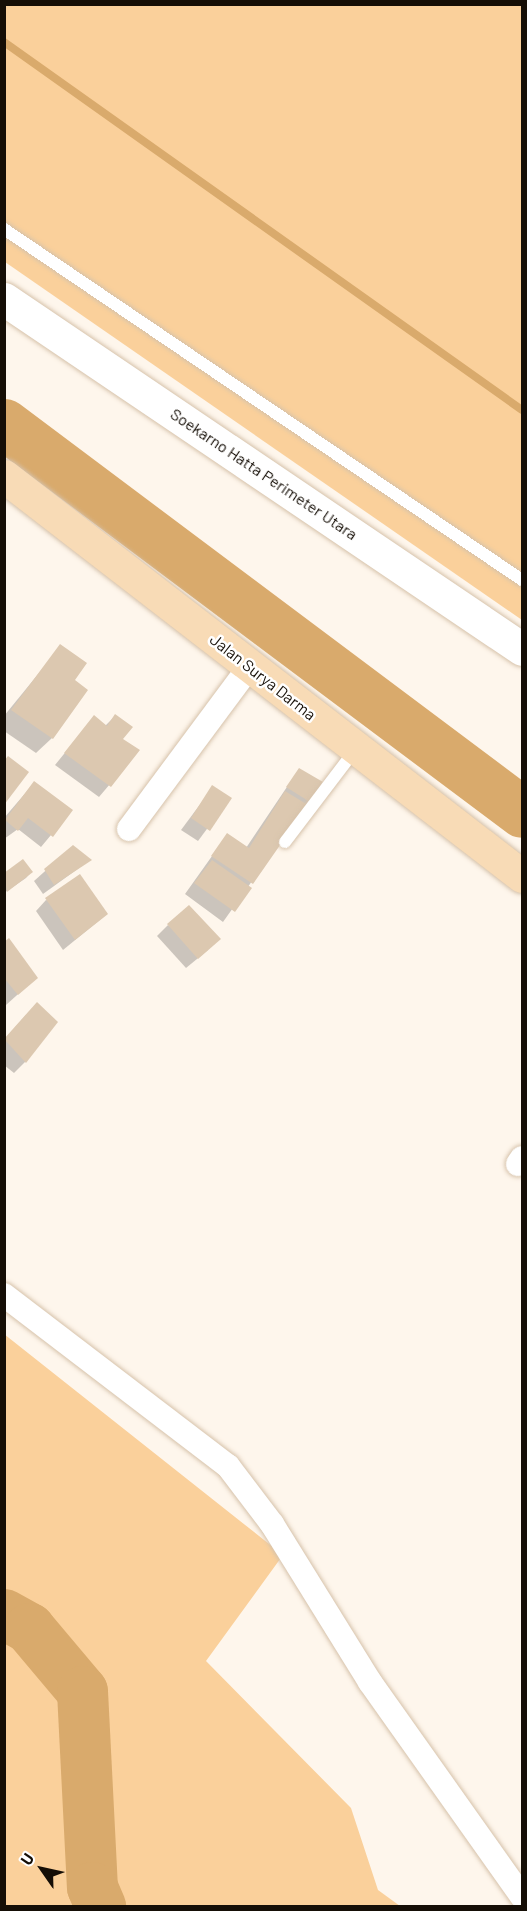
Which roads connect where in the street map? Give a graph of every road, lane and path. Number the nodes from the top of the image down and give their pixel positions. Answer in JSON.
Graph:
{"nodes":[{"id":1,"x":4,"y":229,"type":"edge"},
{"id":2,"x":4,"y":298,"type":"edge"},
{"id":3,"x":4,"y":476,"type":"edge"},
{"id":4,"x":522,"y":580,"type":"edge"},
{"id":5,"x":522,"y":649,"type":"edge"},
{"id":6,"x":250,"y":666,"type":"junction"},
{"id":7,"x":356,"y":749,"type":"junction"},
{"id":8,"x":129,"y":829,"type":"dead end"},
{"id":9,"x":285,"y":842,"type":"dead end"},
{"id":10,"x":522,"y":876,"type":"edge"},
{"id":11,"x":4,"y":1295,"type":"edge"},
{"id":12,"x":522,"y":1897,"type":"edge"}],
"edges":[{"from":1,"to":4,"type":"lane"},
{"from":2,"to":5,"type":"main road","name":"Soekarno Hatta Perimeter Utara"},
{"from":3,"to":6,"type":"main road","name":"Jalan Surya Darma"},
{"from":6,"to":7,"type":"main road","name":"Jalan Surya Darma"},
{"from":6,"to":8,"type":"street"},
{"from":7,"to":9,"type":"lane"},
{"from":7,"to":10,"type":"main road","name":"Jalan Surya Darma"},
{"from":11,"to":12,"type":"street"}]}
